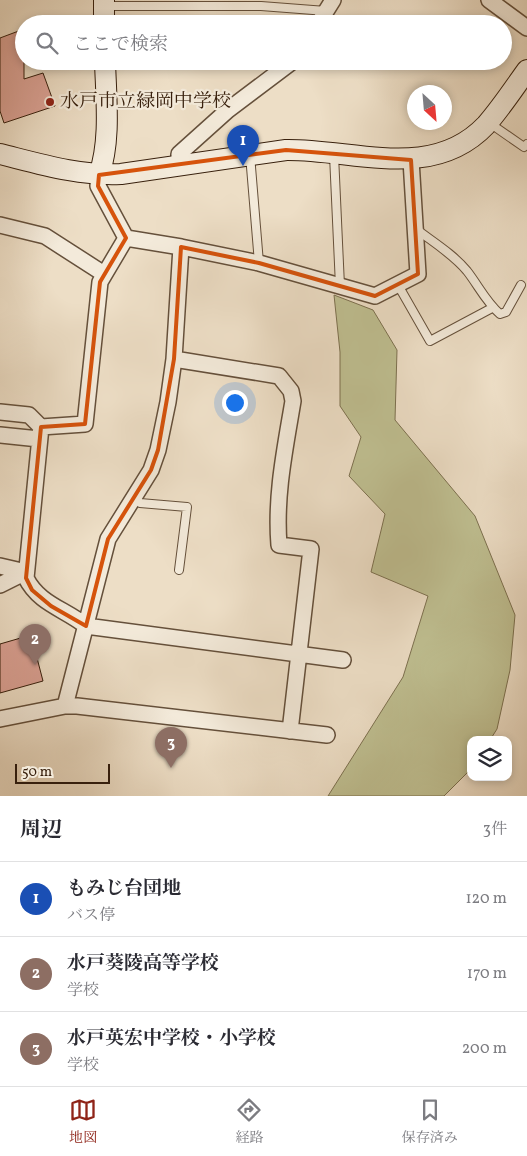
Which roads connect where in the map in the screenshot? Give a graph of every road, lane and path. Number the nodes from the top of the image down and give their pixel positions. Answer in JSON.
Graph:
{"nodes":[{"id":1,"x":489,"y":0,"type":"edge"},
{"id":2,"x":104,"y":10,"type":"edge"},
{"id":3,"x":326,"y":11,"type":"edge"},
{"id":4,"x":509,"y":15,"type":"edge"},
{"id":5,"x":512,"y":17,"type":"edge"},
{"id":6,"x":527,"y":28,"type":"edge"},
{"id":7,"x":105,"y":70,"type":"edge"},
{"id":8,"x":281,"y":70,"type":"edge"},
{"id":9,"x":527,"y":70,"type":"edge"},
{"id":10,"x":488,"y":122,"type":"junction"},
{"id":11,"x":527,"y":144,"type":"edge"},
{"id":12,"x":334,"y":152,"type":"junction"},
{"id":13,"x":0,"y":154,"type":"edge"},
{"id":14,"x":250,"y":154,"type":"junction"},
{"id":15,"x":411,"y":160,"type":"junction"},
{"id":16,"x":179,"y":165,"type":"junction"},
{"id":17,"x":99,"y":175,"type":"junction"},
{"id":18,"x":0,"y":226,"type":"edge"},
{"id":19,"x":415,"y":228,"type":"junction"},
{"id":20,"x":126,"y":238,"type":"junction"},
{"id":21,"x":181,"y":247,"type":"junction"},
{"id":22,"x":259,"y":263,"type":"junction"},
{"id":23,"x":104,"y":274,"type":"junction"},
{"id":24,"x":398,"y":285,"type":"junction"},
{"id":25,"x":521,"y":285,"type":"dead end"},
{"id":26,"x":340,"y":286,"type":"junction"},
{"id":27,"x":492,"y":308,"type":"junction"},
{"id":28,"x":174,"y":358,"type":"junction"},
{"id":29,"x":0,"y":412,"type":"edge"},
{"id":30,"x":40,"y":433,"type":"junction"},
{"id":31,"x":0,"y":435,"type":"edge"},
{"id":32,"x":135,"y":497,"type":"junction"},
{"id":33,"x":0,"y":566,"type":"edge"},
{"id":34,"x":179,"y":570,"type":"dead end"},
{"id":35,"x":26,"y":572,"type":"junction"},
{"id":36,"x":0,"y":585,"type":"edge"},
{"id":37,"x":86,"y":626,"type":"junction"},
{"id":38,"x":299,"y":653,"type":"junction"},
{"id":39,"x":342,"y":660,"type":"dead end"},
{"id":40,"x":65,"y":706,"type":"junction"},
{"id":41,"x":0,"y":719,"type":"edge"},
{"id":42,"x":290,"y":731,"type":"junction"},
{"id":43,"x":327,"y":735,"type":"dead end"}],
"edges":[{"from":1,"to":4,"type":"street"},
{"from":2,"to":3,"type":"lane"},
{"from":5,"to":6,"type":"street"},
{"from":7,"to":17,"type":"street"},
{"from":8,"to":16,"type":"street"},
{"from":9,"to":10,"type":"street"},
{"from":10,"to":11,"type":"lane"},
{"from":10,"to":15,"type":"street"},
{"from":12,"to":14,"type":"street"},
{"from":12,"to":15,"type":"street"},
{"from":12,"to":26,"type":"lane"},
{"from":13,"to":17,"type":"street"},
{"from":14,"to":16,"type":"street"},
{"from":14,"to":22,"type":"lane"},
{"from":15,"to":19,"type":"street"},
{"from":16,"to":17,"type":"street"},
{"from":17,"to":20,"type":"street"},
{"from":18,"to":23,"type":"street"},
{"from":19,"to":24,"type":"street"},
{"from":19,"to":27,"type":"lane"},
{"from":20,"to":21,"type":"street"},
{"from":20,"to":23,"type":"street"},
{"from":21,"to":22,"type":"street"},
{"from":21,"to":28,"type":"street"},
{"from":22,"to":26,"type":"street"},
{"from":23,"to":30,"type":"street"},
{"from":24,"to":26,"type":"street"},
{"from":24,"to":27,"type":"lane"},
{"from":25,"to":27,"type":"lane"},
{"from":28,"to":32,"type":"street"},
{"from":28,"to":38,"type":"street"},
{"from":29,"to":30,"type":"street"},
{"from":30,"to":31,"type":"street"},
{"from":30,"to":35,"type":"street"},
{"from":32,"to":34,"type":"lane"},
{"from":32,"to":37,"type":"street"},
{"from":33,"to":35,"type":"street"},
{"from":35,"to":36,"type":"street"},
{"from":35,"to":37,"type":"street"},
{"from":37,"to":38,"type":"street"},
{"from":37,"to":40,"type":"street"},
{"from":38,"to":39,"type":"street"},
{"from":38,"to":42,"type":"street"},
{"from":40,"to":41,"type":"street"},
{"from":40,"to":42,"type":"street"},
{"from":42,"to":43,"type":"street"}]}
